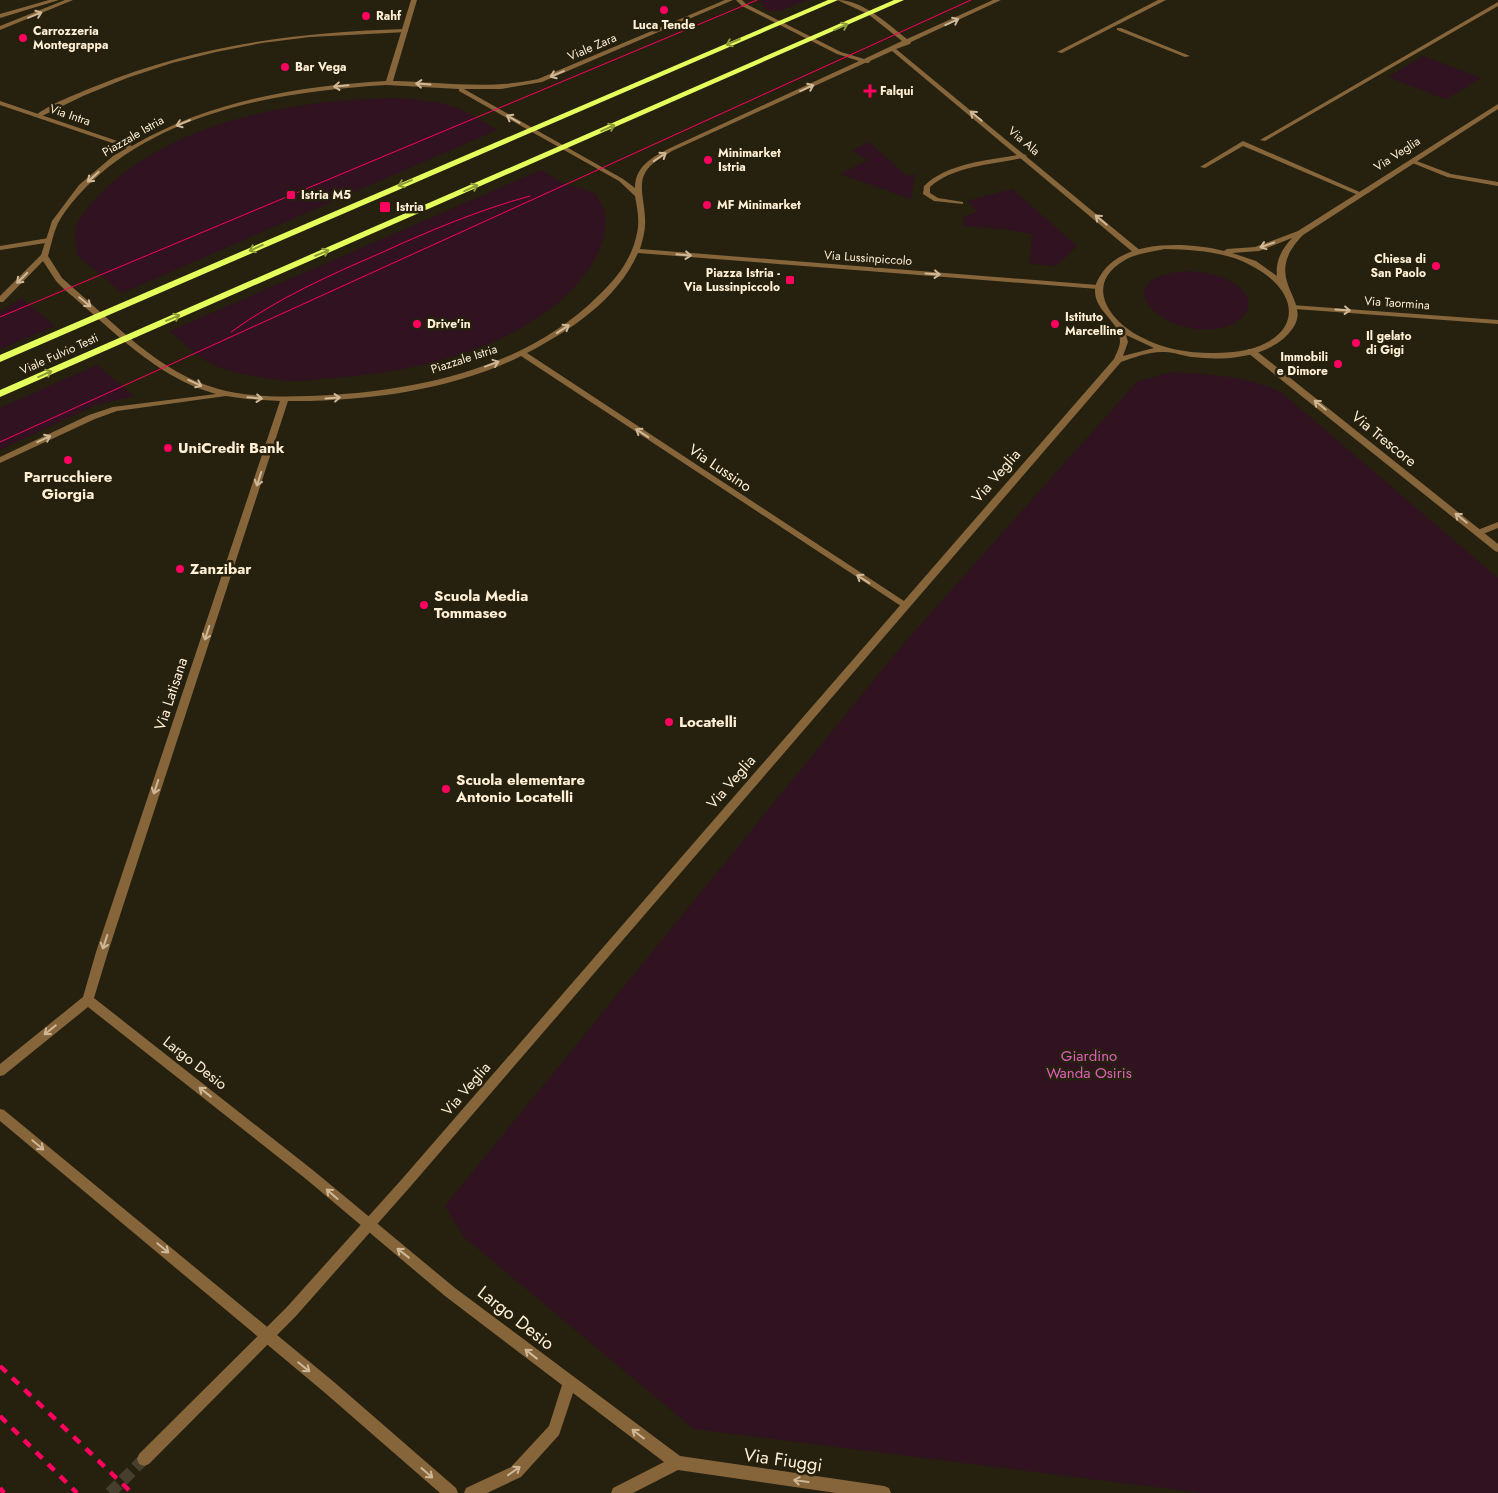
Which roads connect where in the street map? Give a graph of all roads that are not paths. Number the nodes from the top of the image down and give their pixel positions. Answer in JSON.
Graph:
{"nodes":[{"id":1,"x":57,"y":0,"type":"edge"},
{"id":2,"x":70,"y":0,"type":"edge"},
{"id":3,"x":414,"y":0,"type":"edge"},
{"id":4,"x":730,"y":0,"type":"edge"},
{"id":5,"x":739,"y":0,"type":"edge"},
{"id":6,"x":834,"y":0,"type":"edge"},
{"id":7,"x":840,"y":0,"type":"edge"},
{"id":8,"x":900,"y":0,"type":"edge"},
{"id":9,"x":998,"y":0,"type":"edge"},
{"id":10,"x":1163,"y":0,"type":"edge"},
{"id":11,"x":1498,"y":4,"type":"edge"},
{"id":12,"x":870,"y":13,"type":"junction"},
{"id":13,"x":0,"y":16,"type":"edge"},
{"id":14,"x":778,"y":23,"type":"junction"},
{"id":15,"x":0,"y":28,"type":"edge"},
{"id":16,"x":1119,"y":29,"type":"dead end"},
{"id":17,"x":405,"y":31,"type":"junction"},
{"id":18,"x":811,"y":40,"type":"junction"},
{"id":19,"x":908,"y":43,"type":"junction"},
{"id":20,"x":893,"y":49,"type":"junction"},
{"id":21,"x":1060,"y":52,"type":"dead end"},
{"id":22,"x":1187,"y":56,"type":"dead end"},
{"id":23,"x":867,"y":62,"type":"junction"},
{"id":24,"x":390,"y":83,"type":"junction"},
{"id":25,"x":457,"y":88,"type":"junction"},
{"id":26,"x":0,"y":103,"type":"edge"},
{"id":27,"x":1498,"y":106,"type":"edge"},
{"id":28,"x":38,"y":116,"type":"junction"},
{"id":29,"x":530,"y":129,"type":"junction"},
{"id":30,"x":1263,"y":140,"type":"dead end"},
{"id":31,"x":132,"y":148,"type":"junction"},
{"id":32,"x":564,"y":148,"type":"junction"},
{"id":33,"x":1024,"y":156,"type":"junction"},
{"id":34,"x":1412,"y":161,"type":"junction"},
{"id":35,"x":1203,"y":167,"type":"dead end"},
{"id":36,"x":1498,"y":184,"type":"edge"},
{"id":37,"x":1360,"y":194,"type":"junction"},
{"id":38,"x":640,"y":196,"type":"junction"},
{"id":39,"x":961,"y":203,"type":"dead end"},
{"id":40,"x":1311,"y":226,"type":"junction"},
{"id":41,"x":49,"y":240,"type":"junction"},
{"id":42,"x":0,"y":248,"type":"edge"},
{"id":43,"x":1194,"y":248,"type":"junction"},
{"id":44,"x":636,"y":251,"type":"junction"},
{"id":45,"x":1138,"y":252,"type":"junction"},
{"id":46,"x":44,"y":256,"type":"junction"},
{"id":47,"x":1098,"y":287,"type":"junction"},
{"id":48,"x":1286,"y":287,"type":"junction"},
{"id":49,"x":0,"y":300,"type":"edge"},
{"id":50,"x":1295,"y":307,"type":"junction"},
{"id":51,"x":102,"y":315,"type":"junction"},
{"id":52,"x":1498,"y":322,"type":"edge"},
{"id":53,"x":1121,"y":328,"type":"junction"},
{"id":54,"x":128,"y":337,"type":"junction"},
{"id":55,"x":1167,"y":350,"type":"junction"},
{"id":56,"x":521,"y":352,"type":"junction"},
{"id":57,"x":1251,"y":352,"type":"junction"},
{"id":58,"x":0,"y":359,"type":"edge"},
{"id":59,"x":1118,"y":360,"type":"junction"},
{"id":60,"x":0,"y":394,"type":"edge"},
{"id":61,"x":226,"y":395,"type":"junction"},
{"id":62,"x":285,"y":399,"type":"junction"},
{"id":63,"x":0,"y":460,"type":"edge"},
{"id":64,"x":1498,"y":525,"type":"edge"},
{"id":65,"x":1478,"y":533,"type":"junction"},
{"id":66,"x":1498,"y":549,"type":"edge"},
{"id":67,"x":904,"y":605,"type":"junction"},
{"id":68,"x":88,"y":1000,"type":"junction"},
{"id":69,"x":0,"y":1071,"type":"edge"},
{"id":70,"x":0,"y":1114,"type":"edge"},
{"id":71,"x":369,"y":1226,"type":"junction"},
{"id":72,"x":266,"y":1336,"type":"junction"},
{"id":73,"x":569,"y":1384,"type":"junction"},
{"id":74,"x":144,"y":1459,"type":"tunnel mouth"},
{"id":75,"x":677,"y":1464,"type":"junction"},
{"id":76,"x":451,"y":1493,"type":"edge"},
{"id":77,"x":471,"y":1493,"type":"edge"},
{"id":78,"x":618,"y":1493,"type":"edge"},
{"id":79,"x":884,"y":1493,"type":"edge"}],
"edges":[{"from":1,"to":13,"type":"street"},
{"from":15,"to":2,"type":"street","one_way":true},
{"from":3,"to":17,"type":"street"},
{"from":4,"to":25,"type":"street","name":"Viale Zara","one_way":true},
{"from":5,"to":14,"type":"street"},
{"from":6,"to":14,"type":"main road"},
{"from":7,"to":12,"type":"street"},
{"from":8,"to":12,"type":"main road"},
{"from":19,"to":9,"type":"street","one_way":true},
{"from":10,"to":21,"type":"street"},
{"from":11,"to":30,"type":"street"},
{"from":18,"to":12,"type":"main road","one_way":true},
{"from":12,"to":19,"type":"street"},
{"from":14,"to":18,"type":"street"},
{"from":14,"to":29,"type":"main road","one_way":true},
{"from":16,"to":22,"type":"street"},
{"from":17,"to":24,"type":"street"},
{"from":17,"to":28,"type":"street"},
{"from":18,"to":23,"type":"street"},
{"from":32,"to":18,"type":"main road","one_way":true},
{"from":19,"to":20,"type":"street"},
{"from":20,"to":23,"type":"street"},
{"from":33,"to":20,"type":"street","name":"Via Ala","one_way":true},
{"from":38,"to":23,"type":"street","one_way":true},
{"from":25,"to":24,"type":"street","name":"Piazzale Istria","one_way":true},
{"from":24,"to":31,"type":"street","name":"Piazzale Istria","one_way":true},
{"from":29,"to":25,"type":"street","name":"Piazzale Istria","one_way":true},
{"from":26,"to":28,"type":"street","name":"Via Intra"},
{"from":27,"to":34,"type":"street","name":"Via Veglia"},
{"from":28,"to":31,"type":"street","name":"Via Intra"},
{"from":29,"to":32,"type":"street","name":"Piazzale Istria"},
{"from":29,"to":51,"type":"main road","one_way":true},
{"from":31,"to":41,"type":"street","name":"Piazzale Istria","one_way":true},
{"from":32,"to":38,"type":"street","name":"Piazzale Istria"},
{"from":54,"to":32,"type":"main road","one_way":true},
{"from":33,"to":39,"type":"street"},
{"from":45,"to":33,"type":"street","name":"Via Ala","one_way":true},
{"from":34,"to":36,"type":"street"},
{"from":34,"to":37,"type":"street","name":"Via Veglia"},
{"from":35,"to":37,"type":"street"},
{"from":37,"to":40,"type":"street","name":"Via Veglia"},
{"from":38,"to":44,"type":"street","name":"Piazzale Istria"},
{"from":40,"to":43,"type":"street","name":"Via Veglia","one_way":true},
{"from":40,"to":48,"type":"street","name":"Via Veglia"},
{"from":41,"to":42,"type":"street"},
{"from":41,"to":46,"type":"street","name":"Piazzale Istria"},
{"from":43,"to":45,"type":"street"},
{"from":43,"to":48,"type":"street"},
{"from":44,"to":47,"type":"street","name":"Via Lussinpiccolo","one_way":true},
{"from":56,"to":44,"type":"street","name":"Piazzale Istria","one_way":true},
{"from":45,"to":47,"type":"street"},
{"from":46,"to":49,"type":"street","one_way":true},
{"from":46,"to":51,"type":"street","name":"Piazzale Istria","one_way":true},
{"from":47,"to":53,"type":"street"},
{"from":48,"to":50,"type":"street"},
{"from":50,"to":52,"type":"street","name":"Via Taormina","one_way":true},
{"from":50,"to":57,"type":"street"},
{"from":51,"to":54,"type":"street","name":"Piazzale Istria"},
{"from":51,"to":58,"type":"main road","name":"Viale Fulvio Testi"},
{"from":53,"to":55,"type":"street"},
{"from":53,"to":59,"type":"street","name":"Via Veglia"},
{"from":60,"to":54,"type":"main road","name":"Viale Fulvio Testi","one_way":true},
{"from":54,"to":61,"type":"street","name":"Piazzale Istria","one_way":true},
{"from":55,"to":57,"type":"street"},
{"from":55,"to":59,"type":"street"},
{"from":62,"to":56,"type":"street","name":"Piazzale Istria","one_way":true},
{"from":67,"to":56,"type":"street","name":"Via Lussino","one_way":true},
{"from":65,"to":57,"type":"street","name":"Via Trescore","one_way":true},
{"from":59,"to":67,"type":"street","name":"Via Veglia"},
{"from":61,"to":62,"type":"street","name":"Piazzale Istria","one_way":true},
{"from":63,"to":61,"type":"street","one_way":true},
{"from":62,"to":68,"type":"street","name":"Via Latisana","one_way":true},
{"from":64,"to":65,"type":"street"},
{"from":65,"to":66,"type":"street","name":"Via Trescore"},
{"from":67,"to":71,"type":"street","name":"Via Veglia"},
{"from":68,"to":69,"type":"street","one_way":true},
{"from":71,"to":68,"type":"street","name":"Largo Desio","one_way":true},
{"from":70,"to":72,"type":"street","one_way":true},
{"from":71,"to":72,"type":"street"},
{"from":73,"to":71,"type":"street","name":"Largo Desio","one_way":true},
{"from":72,"to":74,"type":"street"},
{"from":72,"to":76,"type":"street","one_way":true},
{"from":75,"to":73,"type":"street","name":"Largo Desio","one_way":true},
{"from":77,"to":73,"type":"street","one_way":true},
{"from":75,"to":78,"type":"street"},
{"from":79,"to":75,"type":"street","name":"Via Fiuggi","one_way":true}]}
